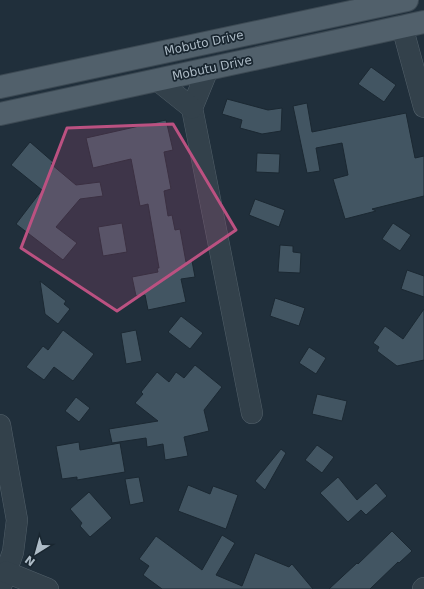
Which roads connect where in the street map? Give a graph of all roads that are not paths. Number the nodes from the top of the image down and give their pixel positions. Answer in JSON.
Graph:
{"nodes":[{"id":1,"x":407,"y":0,"type":"edge"},
{"id":2,"x":424,"y":22,"type":"edge"},
{"id":3,"x":402,"y":26,"type":"junction"},
{"id":4,"x":418,"y":58,"type":"edge"},
{"id":5,"x":208,"y":69,"type":"junction"},
{"id":6,"x":157,"y":80,"type":"junction"},
{"id":7,"x":0,"y":87,"type":"edge"},
{"id":8,"x":424,"y":107,"type":"edge"},
{"id":9,"x":192,"y":108,"type":"junction"},
{"id":10,"x":0,"y":114,"type":"edge"},
{"id":11,"x":252,"y":413,"type":"dead end"},
{"id":12,"x":0,"y":425,"type":"edge"},
{"id":13,"x":3,"y":580,"type":"edge"},
{"id":14,"x":48,"y":589,"type":"edge"}],
"edges":[{"from":1,"to":7,"type":"main road","name":"Mobuto Drive"},
{"from":2,"to":3,"type":"main road","name":"Mobutu Drive"},
{"from":3,"to":4,"type":"street"},
{"from":3,"to":5,"type":"main road","name":"Mobutu Drive"},
{"from":4,"to":8,"type":"street"},
{"from":5,"to":6,"type":"main road","name":"Mobutu Drive"},
{"from":5,"to":9,"type":"street"},
{"from":6,"to":9,"type":"street"},
{"from":6,"to":10,"type":"main road","name":"Mobutu Drive"},
{"from":9,"to":11,"type":"street"},
{"from":12,"to":13,"type":"street"},
{"from":13,"to":14,"type":"street"}]}
